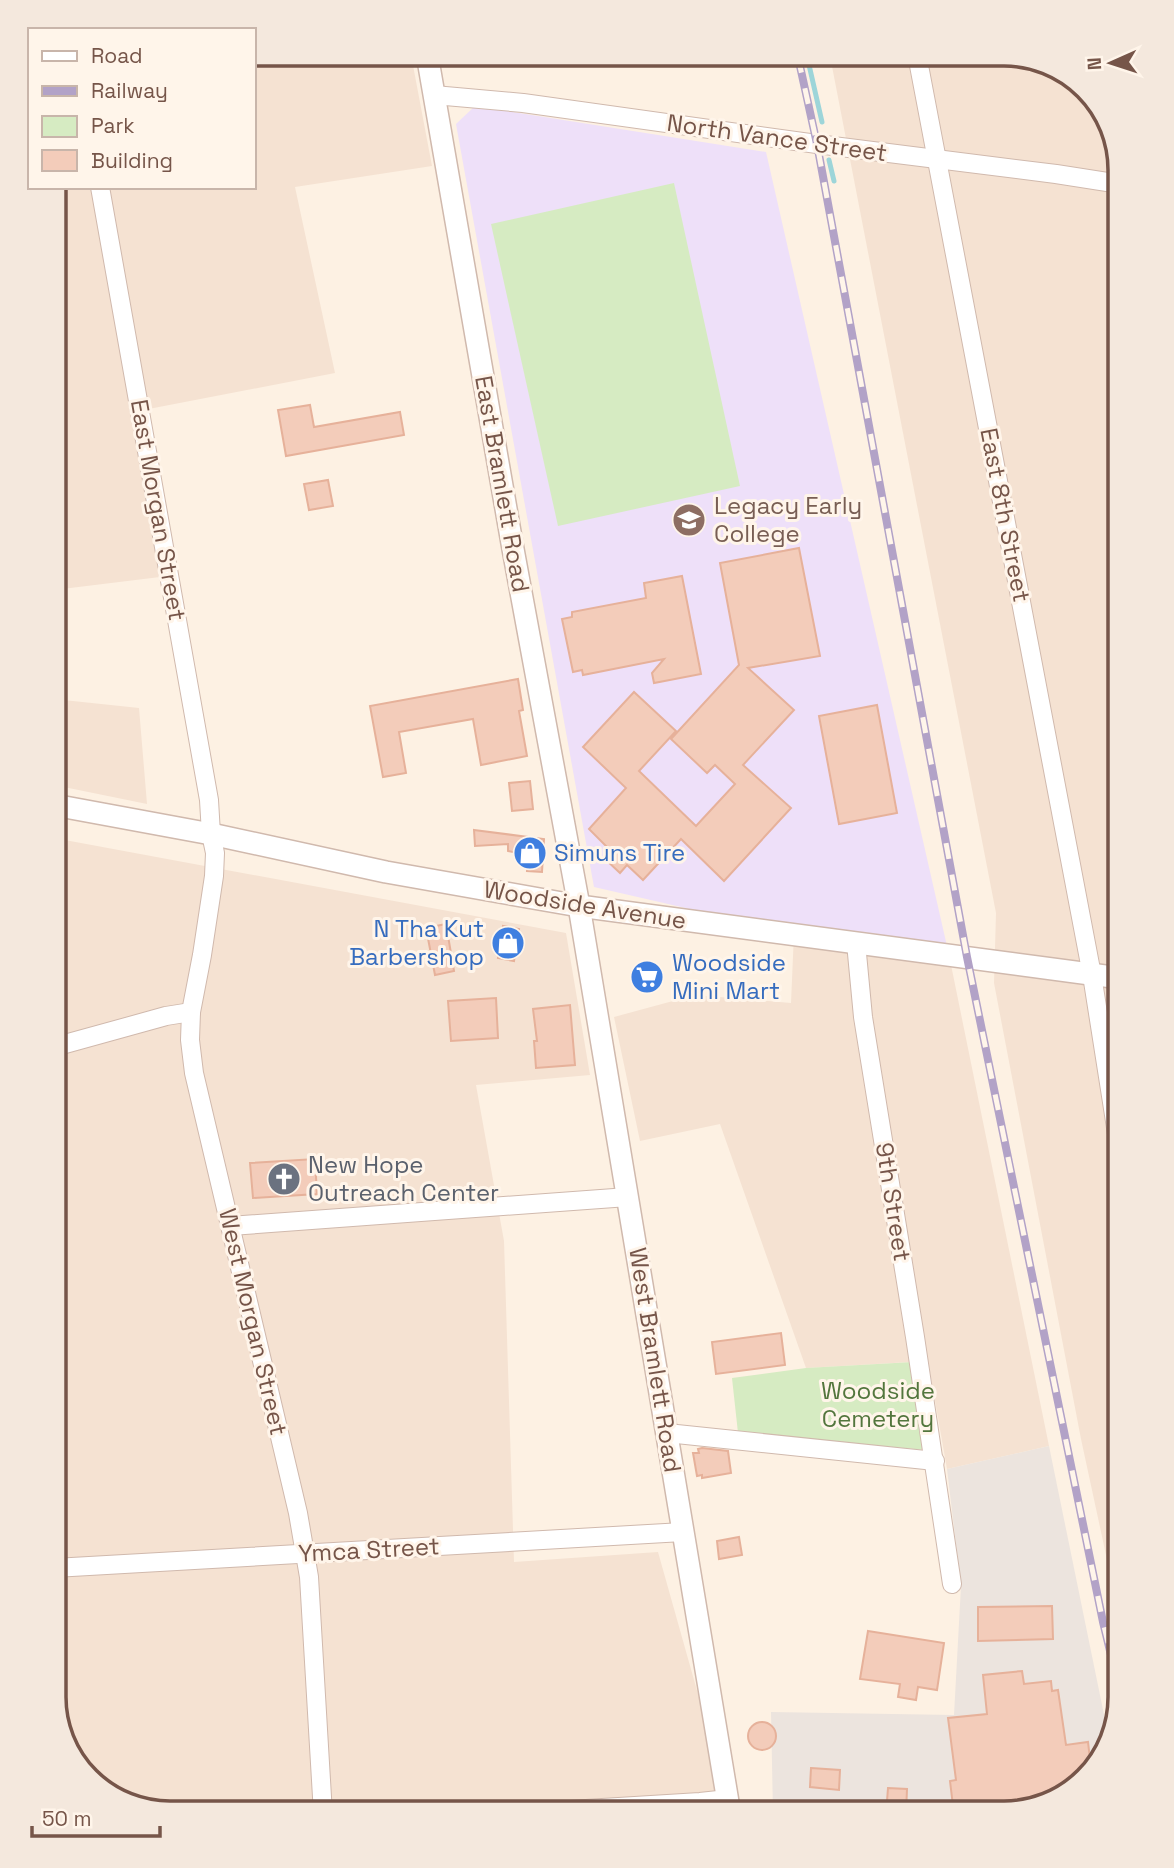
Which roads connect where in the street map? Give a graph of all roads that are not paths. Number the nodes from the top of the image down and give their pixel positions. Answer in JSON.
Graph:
{"nodes":[{"id":1,"x":429,"y":66,"type":"edge"},
{"id":2,"x":919,"y":67,"type":"edge"},
{"id":3,"x":434,"y":96,"type":"junction"},
{"id":4,"x":938,"y":160,"type":"junction"},
{"id":5,"x":1108,"y":182,"type":"edge"},
{"id":6,"x":100,"y":189,"type":"edge"},
{"id":7,"x":67,"y":807,"type":"edge"},
{"id":8,"x":211,"y":834,"type":"junction"},
{"id":9,"x":579,"y":906,"type":"junction"},
{"id":10,"x":856,"y":943,"type":"junction"},
{"id":11,"x":1092,"y":975,"type":"junction"},
{"id":12,"x":1108,"y":977,"type":"edge"},
{"id":13,"x":191,"y":1012,"type":"junction"},
{"id":14,"x":66,"y":1044,"type":"edge"},
{"id":15,"x":1108,"y":1077,"type":"edge"},
{"id":16,"x":628,"y":1197,"type":"junction"},
{"id":17,"x":230,"y":1226,"type":"junction"},
{"id":18,"x":667,"y":1433,"type":"junction"},
{"id":19,"x":935,"y":1461,"type":"junction"},
{"id":20,"x":683,"y":1532,"type":"junction"},
{"id":21,"x":304,"y":1553,"type":"junction"},
{"id":22,"x":66,"y":1567,"type":"edge"},
{"id":23,"x":952,"y":1584,"type":"dead end"},
{"id":24,"x":322,"y":1801,"type":"edge"},
{"id":25,"x":728,"y":1801,"type":"edge"}],
"edges":[{"from":1,"to":3,"type":"street","name":"East Bramlett Road"},
{"from":2,"to":4,"type":"street","name":"East 8th Street"},
{"from":3,"to":4,"type":"street","name":"North Vance Street"},
{"from":3,"to":9,"type":"street","name":"East Bramlett Road"},
{"from":4,"to":5,"type":"street","name":"North Vance Street"},
{"from":4,"to":11,"type":"street","name":"East 8th Street"},
{"from":6,"to":8,"type":"street","name":"East Morgan Street"},
{"from":7,"to":8,"type":"street","name":"Woodside Avenue"},
{"from":8,"to":9,"type":"street","name":"Woodside Avenue"},
{"from":8,"to":13,"type":"street","name":"West Morgan Street"},
{"from":9,"to":10,"type":"street","name":"Woodside Avenue"},
{"from":9,"to":16,"type":"street","name":"West Bramlett Road"},
{"from":10,"to":11,"type":"street","name":"Woodside Avenue"},
{"from":10,"to":19,"type":"street","name":"9th Street"},
{"from":11,"to":12,"type":"street","name":"Woodside Avenue"},
{"from":11,"to":15,"type":"street","name":"East 8th Street"},
{"from":13,"to":14,"type":"street"},
{"from":13,"to":17,"type":"street","name":"West Morgan Street"},
{"from":16,"to":17,"type":"street"},
{"from":16,"to":18,"type":"street","name":"West Bramlett Road"},
{"from":17,"to":21,"type":"street","name":"West Morgan Street"},
{"from":18,"to":19,"type":"street"},
{"from":18,"to":20,"type":"street","name":"West Bramlett Road"},
{"from":19,"to":23,"type":"street","name":"9th Street"},
{"from":20,"to":21,"type":"street","name":"Ymca Street"},
{"from":20,"to":25,"type":"street","name":"West Bramlett Road"},
{"from":21,"to":22,"type":"street","name":"Ymca Street"},
{"from":21,"to":24,"type":"street","name":"West Morgan Street"}]}
